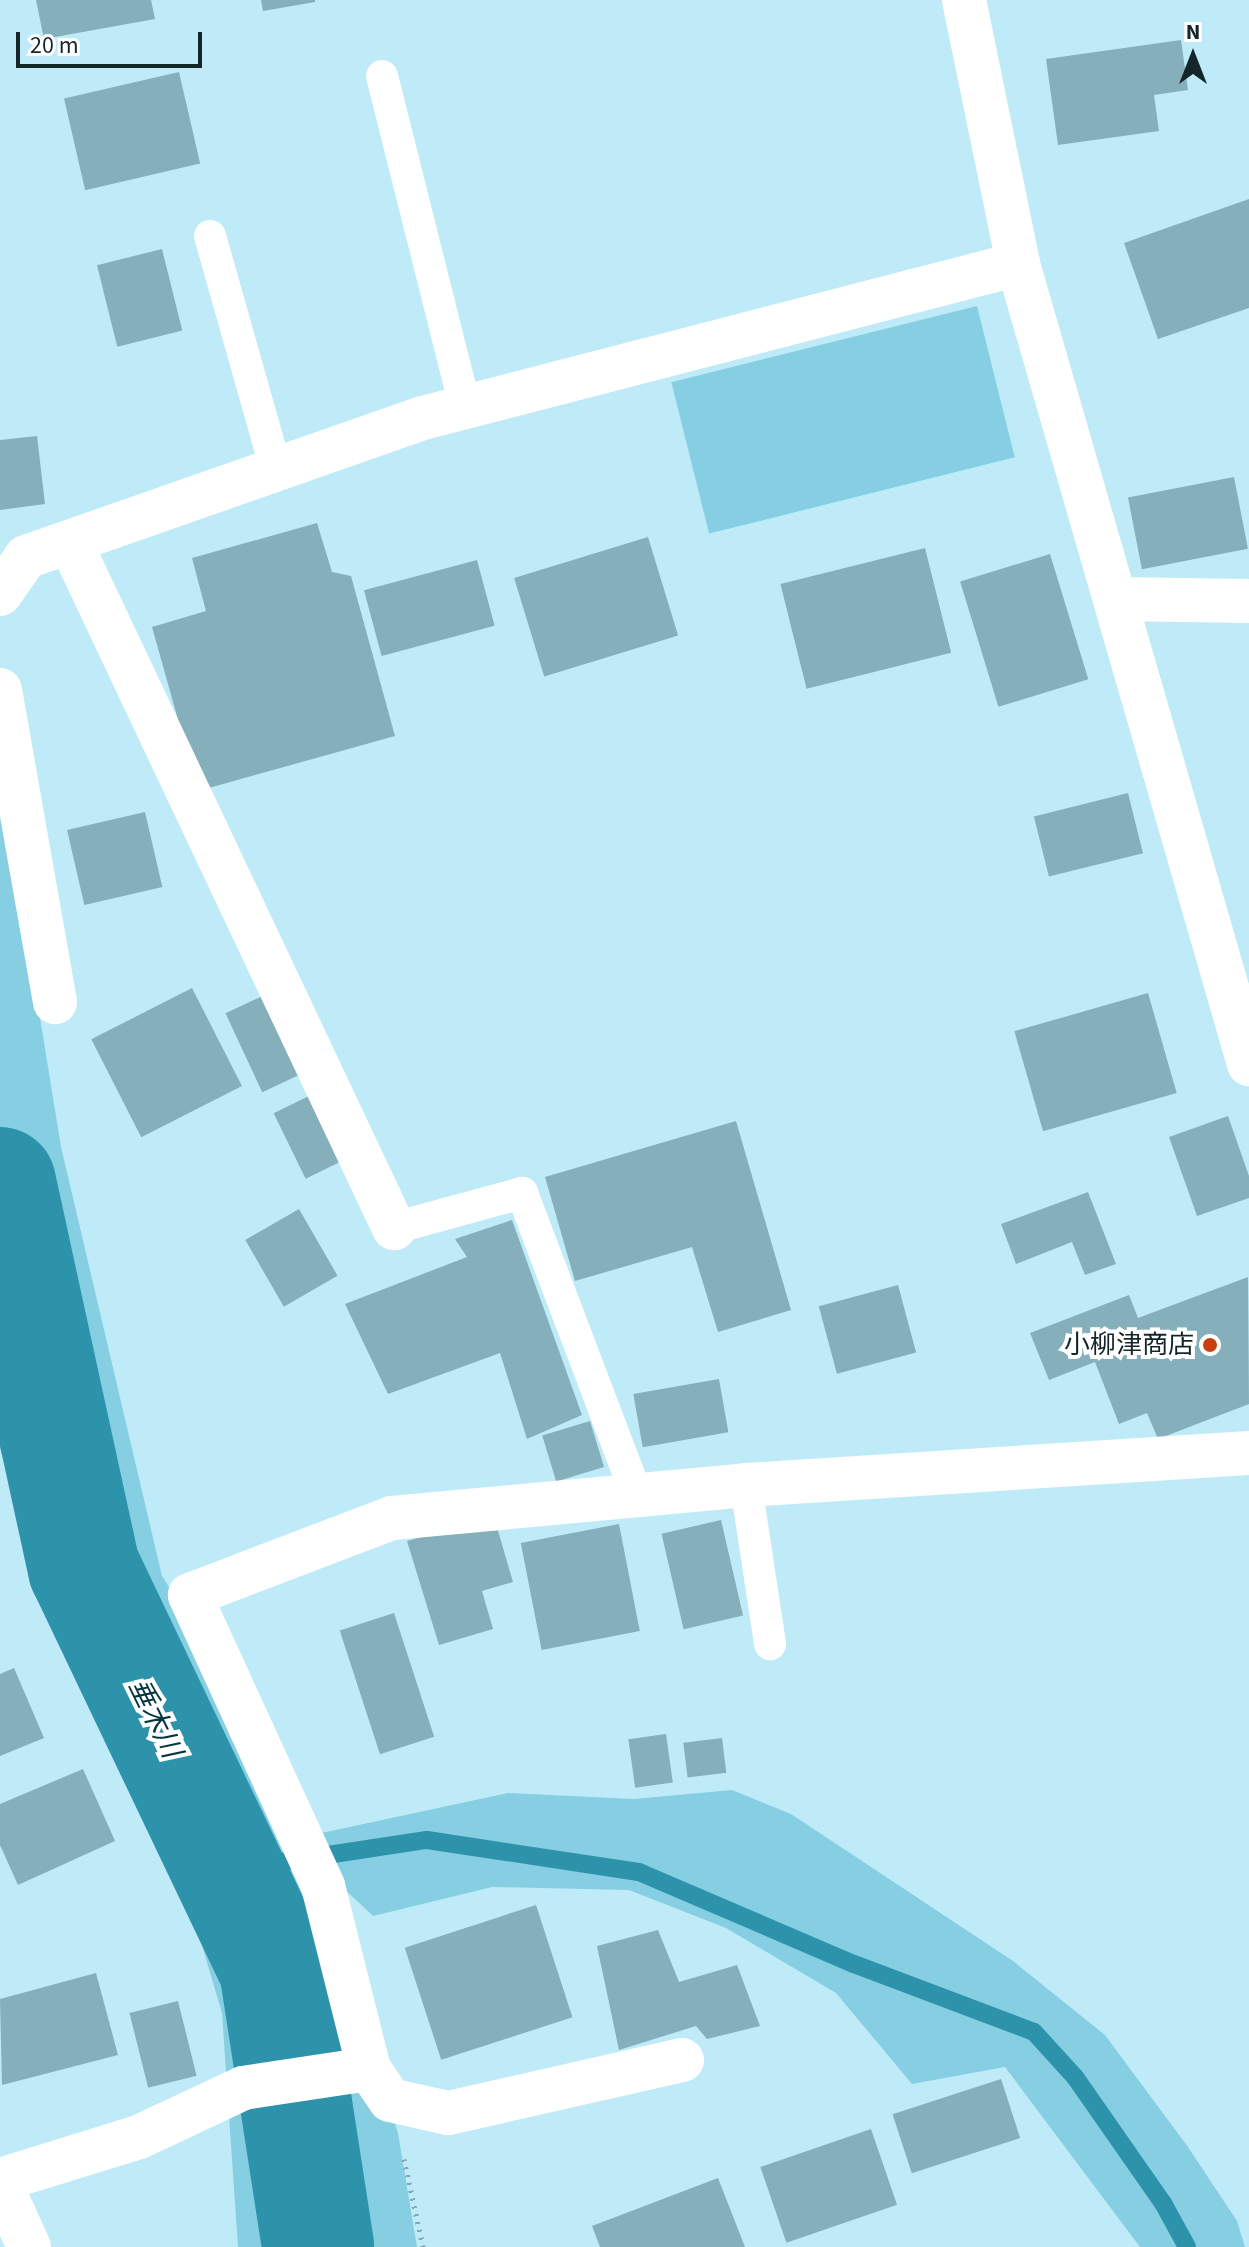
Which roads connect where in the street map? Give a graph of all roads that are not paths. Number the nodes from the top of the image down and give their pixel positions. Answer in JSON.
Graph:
{"nodes":[{"id":1,"x":964,"y":0,"type":"edge"},
{"id":2,"x":382,"y":76,"type":"dead end"},
{"id":3,"x":210,"y":236,"type":"dead end"},
{"id":4,"x":1018,"y":264,"type":"junction"},
{"id":5,"x":465,"y":407,"type":"junction"},
{"id":6,"x":276,"y":469,"type":"junction"},
{"id":7,"x":70,"y":542,"type":"junction"},
{"id":8,"x":0,"y":594,"type":"edge"},
{"id":9,"x":1117,"y":599,"type":"junction"},
{"id":10,"x":1249,"y":601,"type":"edge"},
{"id":11,"x":0,"y":690,"type":"edge"},
{"id":12,"x":55,"y":1002,"type":"dead end"},
{"id":13,"x":1249,"y":1064,"type":"edge"},
{"id":14,"x":394,"y":1228,"type":"joint"},
{"id":15,"x":1249,"y":1453,"type":"edge"},
{"id":16,"x":746,"y":1485,"type":"junction"},
{"id":17,"x":637,"y":1495,"type":"junction"},
{"id":18,"x":770,"y":1644,"type":"dead end"},
{"id":19,"x":682,"y":2060,"type":"dead end"},
{"id":20,"x":379,"y":2084,"type":"junction"},
{"id":21,"x":0,"y":2181,"type":"edge"},
{"id":22,"x":29,"y":2247,"type":"edge"}],
"edges":[{"from":1,"to":4,"type":"street"},
{"from":2,"to":5,"type":"lane"},
{"from":3,"to":6,"type":"lane"},
{"from":4,"to":5,"type":"street"},
{"from":4,"to":9,"type":"street"},
{"from":5,"to":6,"type":"street"},
{"from":6,"to":7,"type":"street"},
{"from":7,"to":8,"type":"street"},
{"from":7,"to":14,"type":"street"},
{"from":9,"to":10,"type":"street"},
{"from":9,"to":13,"type":"street"},
{"from":11,"to":12,"type":"street"},
{"from":14,"to":17,"type":"lane"},
{"from":15,"to":16,"type":"street"},
{"from":16,"to":17,"type":"street"},
{"from":16,"to":18,"type":"lane"},
{"from":17,"to":20,"type":"street"},
{"from":19,"to":20,"type":"street"},
{"from":20,"to":21,"type":"street"},
{"from":21,"to":22,"type":"street"}]}
